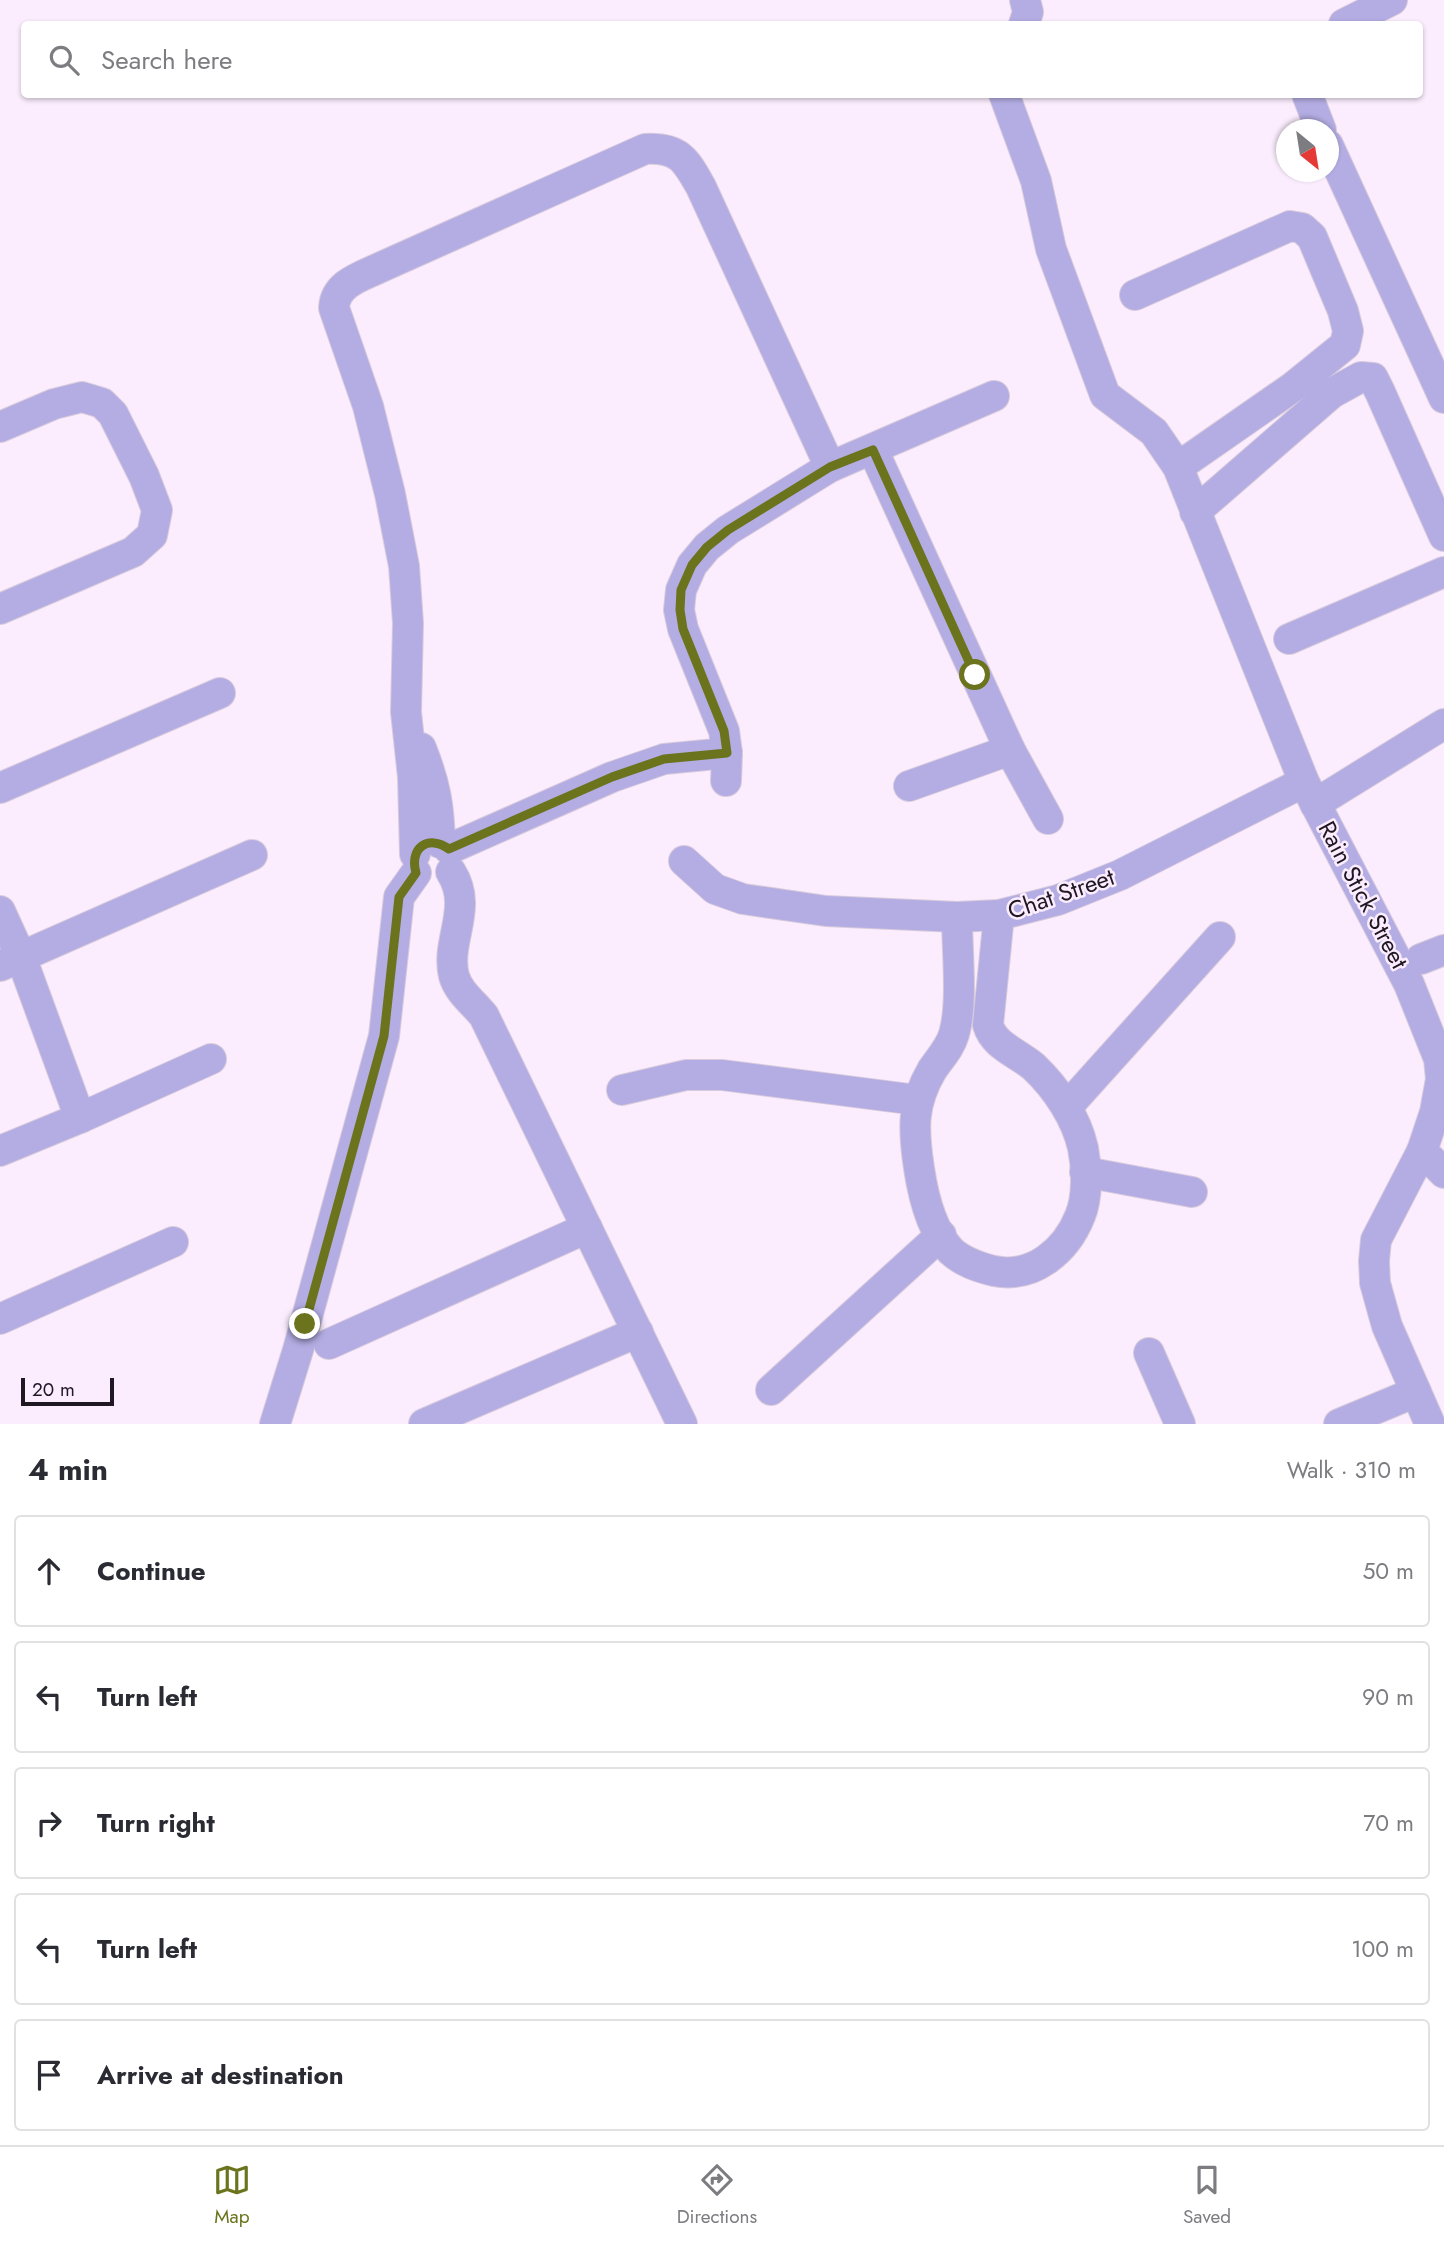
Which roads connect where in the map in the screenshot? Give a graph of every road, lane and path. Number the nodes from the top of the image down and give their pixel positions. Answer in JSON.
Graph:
{"nodes":[{"id":1,"x":1025,"y":0,"type":"edge"},
{"id":2,"x":1392,"y":0,"type":"edge"},
{"id":3,"x":1025,"y":21,"type":"edge"},
{"id":4,"x":1350,"y":21,"type":"edge"},
{"id":5,"x":1005,"y":98,"type":"edge"},
{"id":6,"x":1309,"y":98,"type":"edge"},
{"id":7,"x":1317,"y":119,"type":"edge"},
{"id":8,"x":1339,"y":168,"type":"edge"},
{"id":9,"x":1136,"y":295,"type":"dead end"},
{"id":10,"x":1440,"y":381,"type":"edge"},
{"id":11,"x":994,"y":396,"type":"dead end"},
{"id":12,"x":0,"y":427,"type":"edge"},
{"id":13,"x":873,"y":450,"type":"junction"},
{"id":14,"x":830,"y":467,"type":"junction"},
{"id":15,"x":1178,"y":467,"type":"junction"},
{"id":16,"x":1195,"y":512,"type":"junction"},
{"id":17,"x":1444,"y":536,"type":"edge"},
{"id":18,"x":1444,"y":572,"type":"edge"},
{"id":19,"x":0,"y":609,"type":"edge"},
{"id":20,"x":1289,"y":639,"type":"dead end"},
{"id":21,"x":219,"y":694,"type":"dead end"},
{"id":22,"x":1444,"y":724,"type":"edge"},
{"id":23,"x":1010,"y":750,"type":"junction"},
{"id":24,"x":908,"y":786,"type":"dead end"},
{"id":25,"x":0,"y":788,"type":"edge"},
{"id":26,"x":1310,"y":793,"type":"junction"},
{"id":27,"x":1048,"y":819,"type":"dead end"},
{"id":28,"x":252,"y":855,"type":"dead end"},
{"id":29,"x":434,"y":858,"type":"junction"},
{"id":30,"x":684,"y":861,"type":"dead end"},
{"id":31,"x":0,"y":911,"type":"edge"},
{"id":32,"x":999,"y":915,"type":"junction"},
{"id":33,"x":957,"y":917,"type":"junction"},
{"id":34,"x":1220,"y":937,"type":"dead end"},
{"id":35,"x":10,"y":961,"type":"edge"},
{"id":36,"x":957,"y":962,"type":"junction"},
{"id":37,"x":995,"y":963,"type":"junction"},
{"id":38,"x":211,"y":1059,"type":"dead end"},
{"id":39,"x":622,"y":1090,"type":"dead end"},
{"id":40,"x":917,"y":1100,"type":"junction"},
{"id":41,"x":1066,"y":1107,"type":"junction"},
{"id":42,"x":80,"y":1118,"type":"junction"},
{"id":43,"x":0,"y":1151,"type":"edge"},
{"id":44,"x":1422,"y":1151,"type":"junction"},
{"id":45,"x":1085,"y":1172,"type":"junction"},
{"id":46,"x":1444,"y":1173,"type":"edge"},
{"id":47,"x":1192,"y":1192,"type":"dead end"},
{"id":48,"x":587,"y":1228,"type":"junction"},
{"id":49,"x":941,"y":1235,"type":"junction"},
{"id":50,"x":173,"y":1242,"type":"dead end"},
{"id":51,"x":0,"y":1319,"type":"edge"},
{"id":52,"x":638,"y":1332,"type":"junction"},
{"id":53,"x":330,"y":1344,"type":"dead end"},
{"id":54,"x":1149,"y":1353,"type":"dead end"},
{"id":55,"x":771,"y":1390,"type":"dead end"},
{"id":56,"x":1416,"y":1392,"type":"junction"},
{"id":57,"x":275,"y":1424,"type":"edge"},
{"id":58,"x":424,"y":1424,"type":"edge"},
{"id":59,"x":682,"y":1424,"type":"edge"},
{"id":60,"x":1181,"y":1424,"type":"edge"},
{"id":61,"x":1339,"y":1424,"type":"edge"},
{"id":62,"x":1430,"y":1424,"type":"edge"}],
"edges":[{"from":1,"to":3,"type":"street"},
{"from":2,"to":4,"type":"street"},
{"from":5,"to":15,"type":"street","name":"Rain Stick Street"},
{"from":6,"to":7,"type":"street"},
{"from":8,"to":10,"type":"street"},
{"from":9,"to":15,"type":"street"},
{"from":11,"to":13,"type":"street"},
{"from":12,"to":19,"type":"street"},
{"from":13,"to":14,"type":"street"},
{"from":13,"to":23,"type":"street"},
{"from":14,"to":29,"type":"street"},
{"from":14,"to":29,"type":"street"},
{"from":15,"to":16,"type":"street","name":"Rain Stick Street"},
{"from":16,"to":17,"type":"street"},
{"from":16,"to":26,"type":"street","name":"Rain Stick Street"},
{"from":18,"to":20,"type":"street"},
{"from":21,"to":25,"type":"street"},
{"from":22,"to":26,"type":"street","name":"Chat Street"},
{"from":23,"to":24,"type":"street"},
{"from":23,"to":27,"type":"street"},
{"from":26,"to":32,"type":"street","name":"Chat Street"},
{"from":26,"to":44,"type":"street","name":"Rain Stick Street"},
{"from":28,"to":35,"type":"street"},
{"from":29,"to":48,"type":"street"},
{"from":29,"to":57,"type":"street"},
{"from":30,"to":33,"type":"street","name":"Chat Street"},
{"from":31,"to":35,"type":"street"},
{"from":32,"to":33,"type":"street","name":"Chat Street"},
{"from":32,"to":37,"type":"street"},
{"from":33,"to":36,"type":"street"},
{"from":34,"to":41,"type":"street"},
{"from":35,"to":42,"type":"street"},
{"from":36,"to":37,"type":"street"},
{"from":36,"to":40,"type":"street"},
{"from":37,"to":41,"type":"street"},
{"from":38,"to":42,"type":"street"},
{"from":39,"to":40,"type":"street"},
{"from":40,"to":49,"type":"street"},
{"from":41,"to":45,"type":"street"},
{"from":42,"to":43,"type":"street"},
{"from":44,"to":46,"type":"street"},
{"from":44,"to":56,"type":"street","name":"Rain Stick Street"},
{"from":45,"to":47,"type":"street"},
{"from":45,"to":49,"type":"street"},
{"from":48,"to":52,"type":"street"},
{"from":48,"to":53,"type":"street"},
{"from":49,"to":55,"type":"street"},
{"from":50,"to":51,"type":"street"},
{"from":52,"to":58,"type":"street"},
{"from":52,"to":59,"type":"street"},
{"from":54,"to":60,"type":"street"},
{"from":56,"to":61,"type":"street"},
{"from":56,"to":62,"type":"street","name":"Rain Stick Street"}]}
